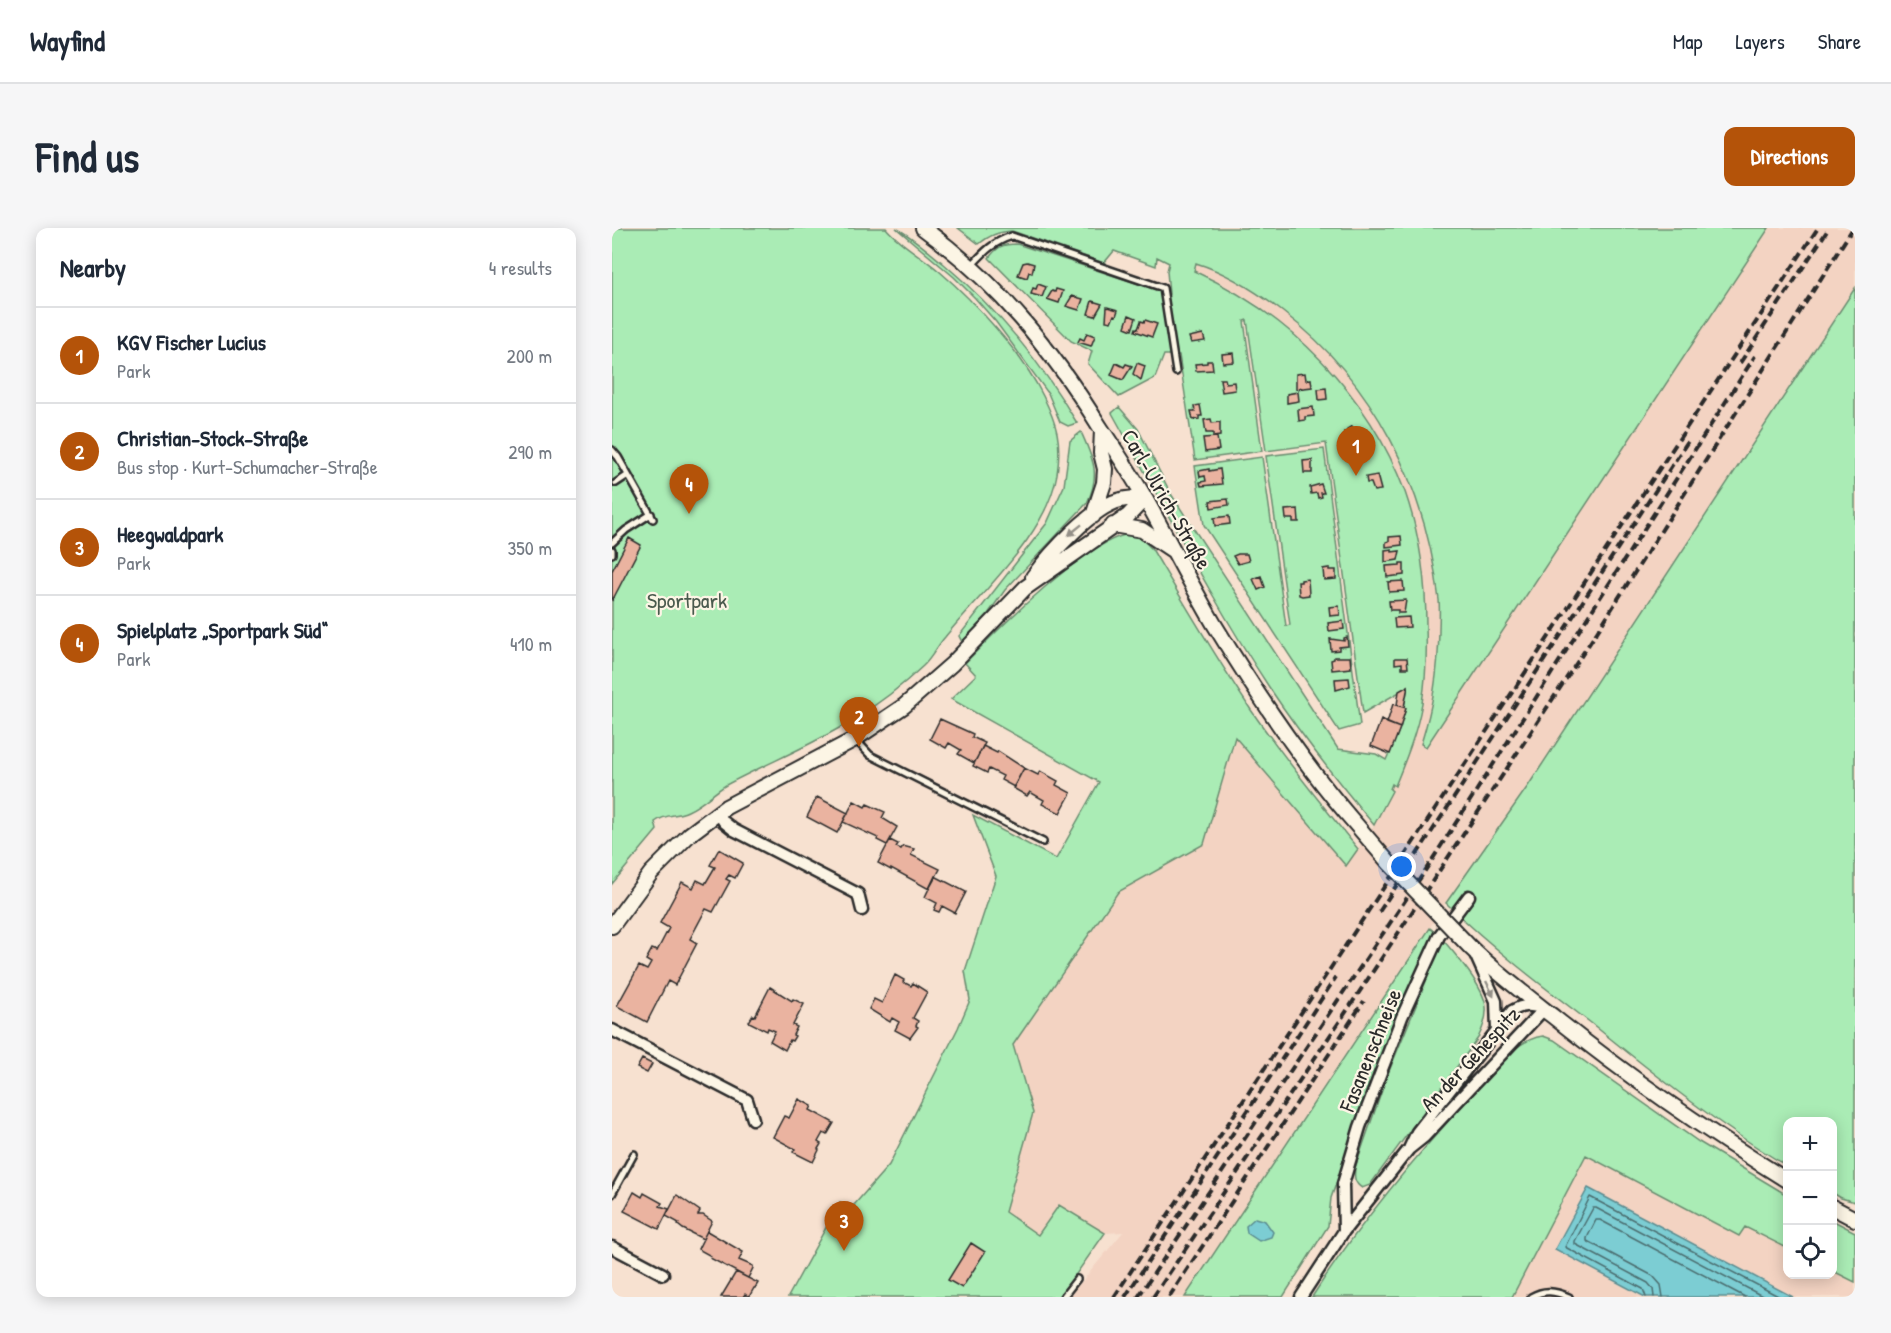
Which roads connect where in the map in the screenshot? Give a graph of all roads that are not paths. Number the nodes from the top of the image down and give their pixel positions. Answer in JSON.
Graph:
{"nodes":[{"id":1,"x":923,"y":228,"type":"edge"},
{"id":2,"x":971,"y":266,"type":"junction"},
{"id":3,"x":1176,"y":372,"type":"dead end"},
{"id":4,"x":1102,"y":429,"type":"junction"},
{"id":5,"x":612,"y":450,"type":"edge"},
{"id":6,"x":628,"y":475,"type":"junction"},
{"id":7,"x":616,"y":483,"type":"dead end"},
{"id":8,"x":1145,"y":498,"type":"junction"},
{"id":9,"x":1094,"y":516,"type":"junction"},
{"id":10,"x":1113,"y":525,"type":"junction"},
{"id":11,"x":612,"y":543,"type":"edge"},
{"id":12,"x":1173,"y":551,"type":"junction"},
{"id":13,"x":1025,"y":588,"type":"junction"},
{"id":14,"x":855,"y":739,"type":"junction"},
{"id":15,"x":718,"y":813,"type":"junction"},
{"id":16,"x":1043,"y":842,"type":"dead end"},
{"id":17,"x":1469,"y":896,"type":"dead end"},
{"id":18,"x":862,"y":910,"type":"dead end"},
{"id":19,"x":612,"y":926,"type":"edge"},
{"id":20,"x":1473,"y":949,"type":"junction"},
{"id":21,"x":1544,"y":1009,"type":"junction"},
{"id":22,"x":612,"y":1030,"type":"edge"},
{"id":23,"x":1497,"y":1030,"type":"junction"},
{"id":24,"x":753,"y":1119,"type":"dead end"},
{"id":25,"x":1409,"y":1149,"type":"junction"},
{"id":26,"x":634,"y":1154,"type":"dead end"},
{"id":27,"x":1783,"y":1178,"type":"edge"},
{"id":28,"x":612,"y":1194,"type":"edge"},
{"id":29,"x":1837,"y":1209,"type":"edge"},
{"id":30,"x":1855,"y":1219,"type":"edge"},
{"id":31,"x":1344,"y":1231,"type":"junction"},
{"id":32,"x":612,"y":1247,"type":"edge"},
{"id":33,"x":663,"y":1274,"type":"dead end"},
{"id":34,"x":1077,"y":1279,"type":"dead end"},
{"id":35,"x":1063,"y":1297,"type":"edge"},
{"id":36,"x":1301,"y":1297,"type":"edge"},
{"id":37,"x":1531,"y":1297,"type":"edge"},
{"id":38,"x":1569,"y":1297,"type":"edge"}],
"edges":[{"from":1,"to":2,"type":"main road","name":"Carl-Ulrich-Straße"},
{"from":2,"to":3,"type":"lane"},
{"from":2,"to":4,"type":"main road","name":"Carl-Ulrich-Straße"},
{"from":4,"to":8,"type":"main road","name":"Carl-Ulrich-Straße"},
{"from":4,"to":9,"type":"main road"},
{"from":5,"to":6,"type":"lane"},
{"from":6,"to":7,"type":"lane"},
{"from":6,"to":11,"type":"lane"},
{"from":8,"to":9,"type":"main road"},
{"from":8,"to":10,"type":"main road"},
{"from":8,"to":12,"type":"main road","name":"Carl-Ulrich-Straße"},
{"from":9,"to":13,"type":"main road","one_way":true},
{"from":10,"to":12,"type":"main road"},
{"from":10,"to":13,"type":"main road"},
{"from":12,"to":20,"type":"main road","name":"Carl-Ulrich-Straße","bridge":true},
{"from":13,"to":14,"type":"main road"},
{"from":14,"to":15,"type":"main road"},
{"from":14,"to":16,"type":"lane"},
{"from":15,"to":18,"type":"street"},
{"from":15,"to":19,"type":"main road"},
{"from":17,"to":31,"type":"street","name":"Fasanenschneise"},
{"from":20,"to":21,"type":"main road","name":"Carl-Ulrich-Straße"},
{"from":20,"to":23,"type":"street","name":"An der Gehespitz","one_way":true},
{"from":21,"to":23,"type":"street","name":"An der Gehespitz"},
{"from":21,"to":25,"type":"street","name":"An der Gehespitz"},
{"from":21,"to":27,"type":"main road","name":"Carl-Ulrich-Straße"},
{"from":22,"to":24,"type":"street"},
{"from":23,"to":25,"type":"street","name":"An der Gehespitz"},
{"from":25,"to":31,"type":"street","name":"An der Gehespitz"},
{"from":26,"to":28,"type":"lane"},
{"from":29,"to":30,"type":"main road"},
{"from":31,"to":36,"type":"street","name":"An der Gehespitz"},
{"from":32,"to":33,"type":"street"},
{"from":34,"to":35,"type":"lane"},
{"from":37,"to":38,"type":"lane"}]}
